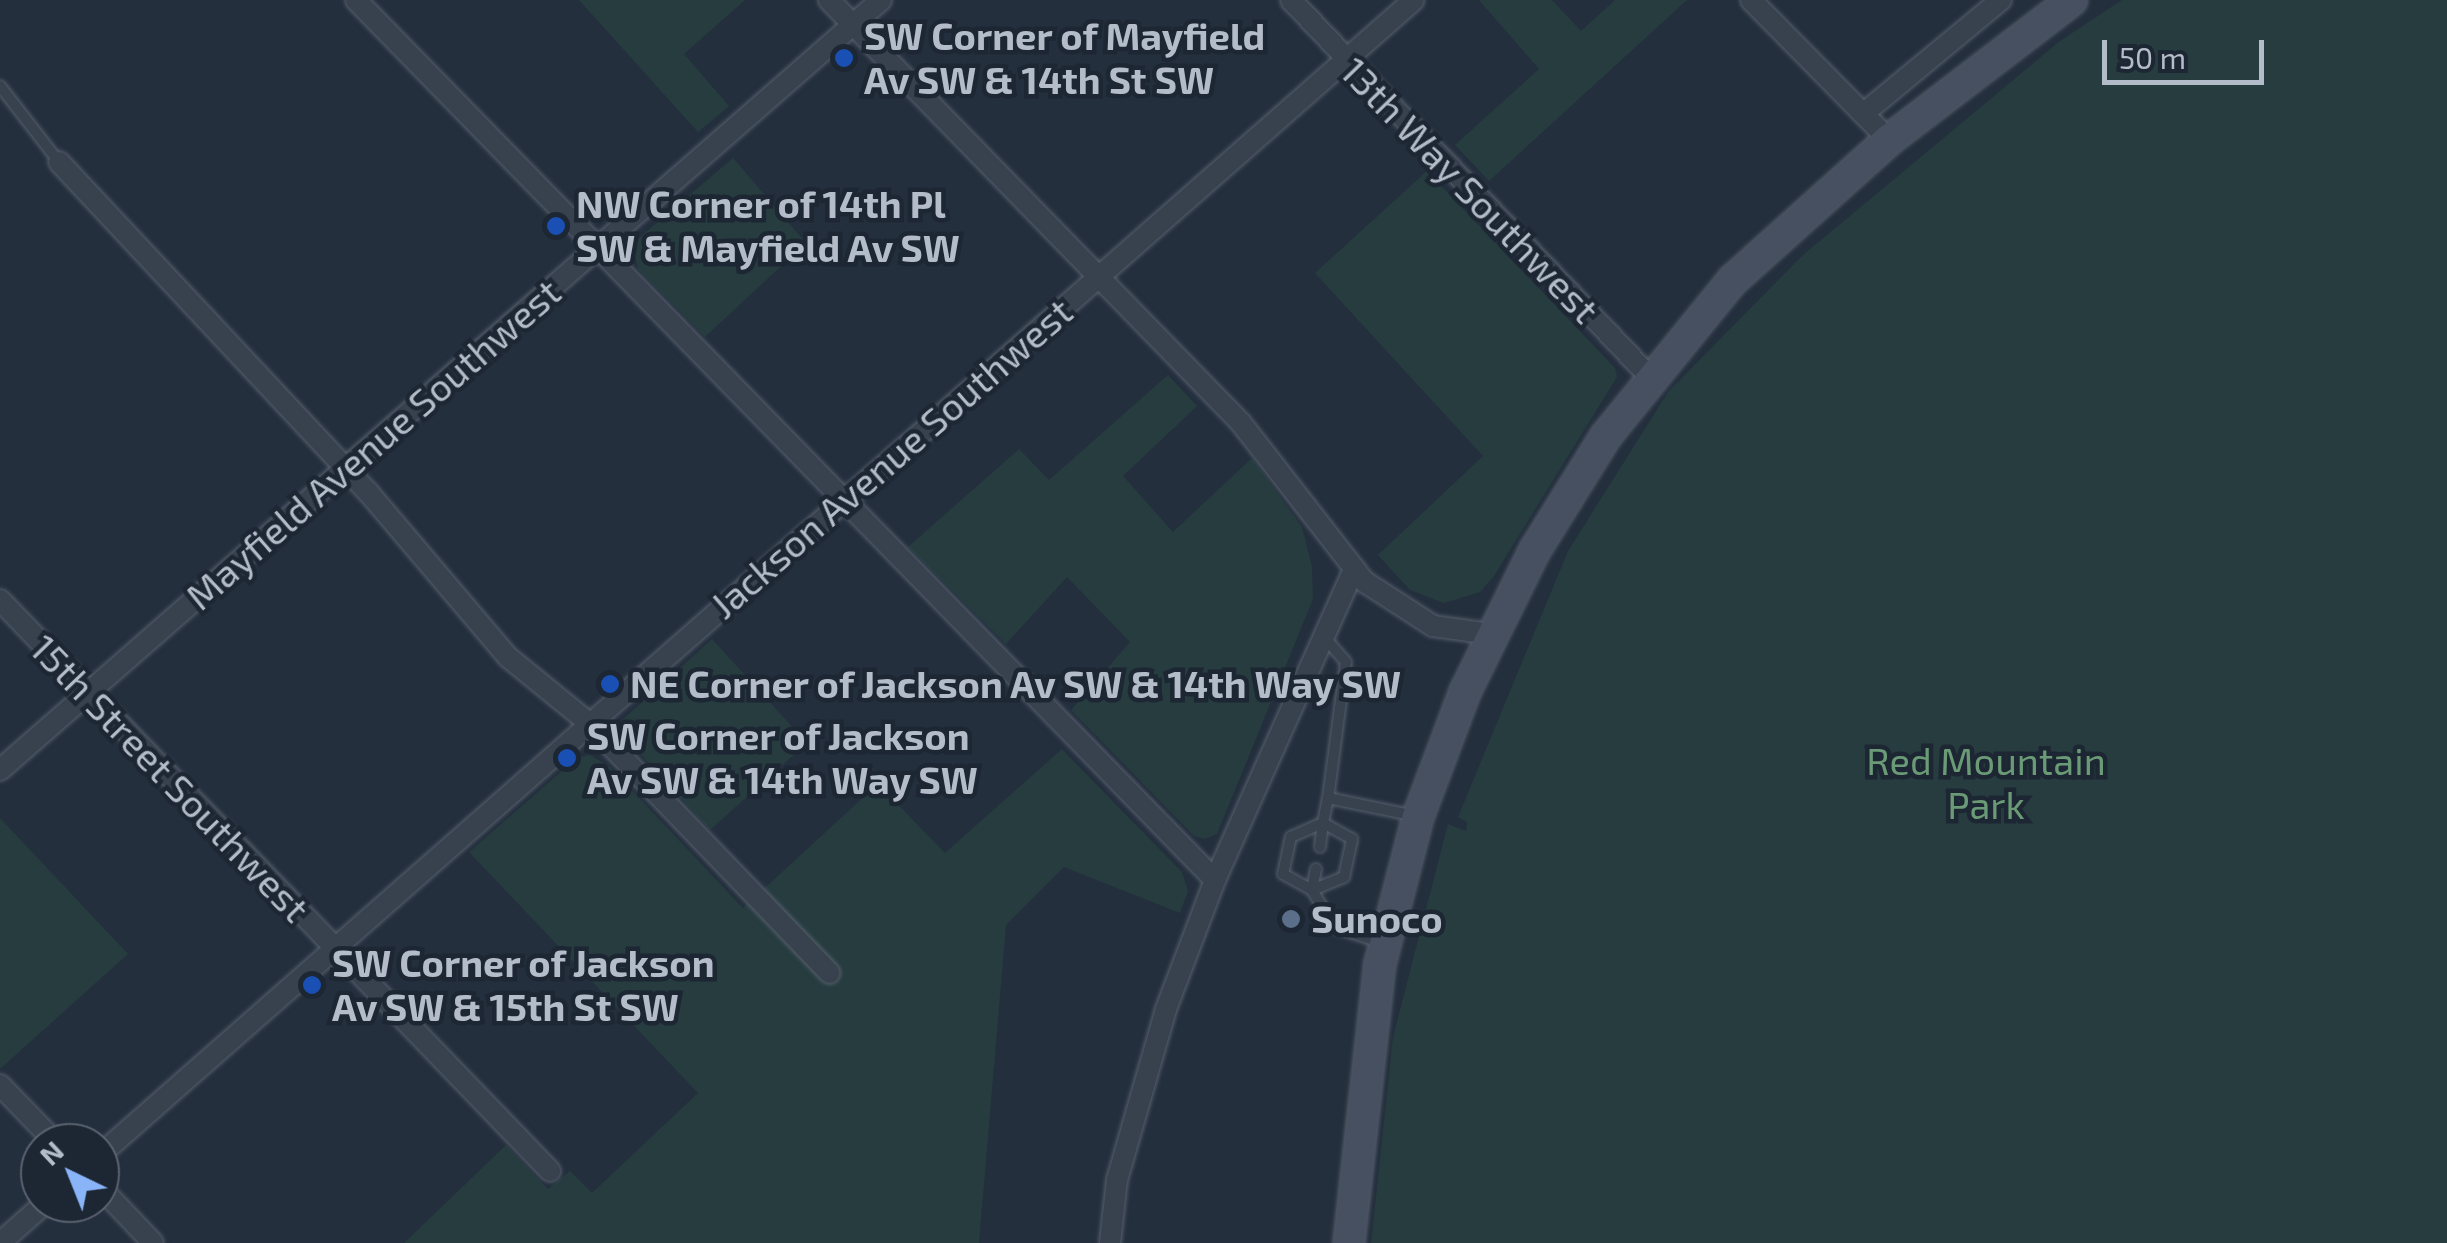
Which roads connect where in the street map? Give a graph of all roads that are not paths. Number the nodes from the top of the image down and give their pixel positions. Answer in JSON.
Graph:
{"nodes":[{"id":1,"x":356,"y":0,"type":"edge"},
{"id":2,"x":829,"y":0,"type":"edge"},
{"id":3,"x":881,"y":0,"type":"edge"},
{"id":4,"x":1291,"y":0,"type":"edge"},
{"id":5,"x":1414,"y":0,"type":"edge"},
{"id":6,"x":1751,"y":0,"type":"edge"},
{"id":7,"x":2001,"y":0,"type":"edge"},
{"id":8,"x":2072,"y":0,"type":"edge"},
{"id":9,"x":852,"y":26,"type":"junction"},
{"id":10,"x":1345,"y":60,"type":"junction"},
{"id":11,"x":0,"y":86,"type":"edge"},
{"id":12,"x":1864,"y":114,"type":"junction"},
{"id":13,"x":1889,"y":140,"type":"junction"},
{"id":14,"x":59,"y":162,"type":"joint"},
{"id":15,"x":597,"y":248,"type":"junction"},
{"id":16,"x":1097,"y":277,"type":"junction"},
{"id":17,"x":1650,"y":378,"type":"junction"},
{"id":18,"x":344,"y":467,"type":"junction"},
{"id":19,"x":842,"y":500,"type":"junction"},
{"id":20,"x":1354,"y":569,"type":"junction"},
{"id":21,"x":0,"y":600,"type":"edge"},
{"id":22,"x":1491,"y":634,"type":"junction"},
{"id":23,"x":1324,"y":637,"type":"junction"},
{"id":24,"x":88,"y":693,"type":"junction"},
{"id":25,"x":589,"y":723,"type":"junction"},
{"id":26,"x":0,"y":770,"type":"edge"},
{"id":27,"x":1328,"y":798,"type":"junction"},
{"id":28,"x":1418,"y":817,"type":"junction"},
{"id":29,"x":1323,"y":823,"type":"junction"},
{"id":30,"x":1320,"y":847,"type":"dead end"},
{"id":31,"x":1316,"y":869,"type":"dead end"},
{"id":32,"x":1215,"y":880,"type":"junction"},
{"id":33,"x":1312,"y":890,"type":"junction"},
{"id":34,"x":1386,"y":944,"type":"junction"},
{"id":35,"x":333,"y":948,"type":"junction"},
{"id":36,"x":830,"y":973,"type":"dead end"},
{"id":37,"x":0,"y":1085,"type":"edge"},
{"id":38,"x":37,"y":1123,"type":"edge"},
{"id":39,"x":120,"y":1137,"type":"edge"},
{"id":40,"x":550,"y":1171,"type":"dead end"},
{"id":41,"x":120,"y":1208,"type":"edge"},
{"id":42,"x":23,"y":1223,"type":"edge"},
{"id":43,"x":0,"y":1243,"type":"edge"},
{"id":44,"x":153,"y":1243,"type":"edge"},
{"id":45,"x":1110,"y":1243,"type":"edge"},
{"id":46,"x":1349,"y":1243,"type":"edge"}],
"edges":[{"from":1,"to":15,"type":"street"},
{"from":2,"to":9,"type":"street"},
{"from":3,"to":9,"type":"street","name":"Mayfield Avenue Southwest"},
{"from":4,"to":10,"type":"street","name":"13th Way Southwest"},
{"from":5,"to":10,"type":"street","name":"Jackson Avenue Southwest"},
{"from":6,"to":12,"type":"street"},
{"from":7,"to":12,"type":"street"},
{"from":8,"to":13,"type":"street"},
{"from":9,"to":15,"type":"street","name":"Mayfield Avenue Southwest"},
{"from":9,"to":16,"type":"street"},
{"from":10,"to":16,"type":"street","name":"Jackson Avenue Southwest"},
{"from":10,"to":17,"type":"street","name":"13th Way Southwest"},
{"from":11,"to":14,"type":"lane"},
{"from":12,"to":13,"type":"street"},
{"from":13,"to":17,"type":"street"},
{"from":14,"to":18,"type":"street"},
{"from":15,"to":18,"type":"street","name":"Mayfield Avenue Southwest"},
{"from":15,"to":19,"type":"street"},
{"from":16,"to":19,"type":"street","name":"Jackson Avenue Southwest"},
{"from":16,"to":20,"type":"street"},
{"from":17,"to":22,"type":"street"},
{"from":18,"to":24,"type":"street","name":"Mayfield Avenue Southwest"},
{"from":18,"to":25,"type":"street"},
{"from":19,"to":25,"type":"street","name":"Jackson Avenue Southwest"},
{"from":19,"to":32,"type":"street"},
{"from":20,"to":22,"type":"street"},
{"from":20,"to":23,"type":"street"},
{"from":21,"to":24,"type":"street","name":"15th Street Southwest"},
{"from":22,"to":28,"type":"street"},
{"from":23,"to":27,"type":"lane"},
{"from":23,"to":32,"type":"street"},
{"from":24,"to":26,"type":"street","name":"Mayfield Avenue Southwest"},
{"from":24,"to":35,"type":"street","name":"15th Street Southwest"},
{"from":25,"to":35,"type":"street","name":"Jackson Avenue Southwest"},
{"from":25,"to":36,"type":"street"},
{"from":27,"to":28,"type":"lane"},
{"from":27,"to":29,"type":"lane"},
{"from":28,"to":34,"type":"street"},
{"from":29,"to":30,"type":"lane"},
{"from":29,"to":33,"type":"lane"},
{"from":29,"to":33,"type":"lane"},
{"from":31,"to":33,"type":"lane"},
{"from":32,"to":45,"type":"street"},
{"from":33,"to":34,"type":"lane"},
{"from":34,"to":46,"type":"street"},
{"from":35,"to":39,"type":"street","name":"Jackson Avenue Southwest"},
{"from":35,"to":40,"type":"street","name":"15th Street Southwest"},
{"from":37,"to":38,"type":"street"},
{"from":41,"to":44,"type":"street"},
{"from":42,"to":43,"type":"street"}]}
